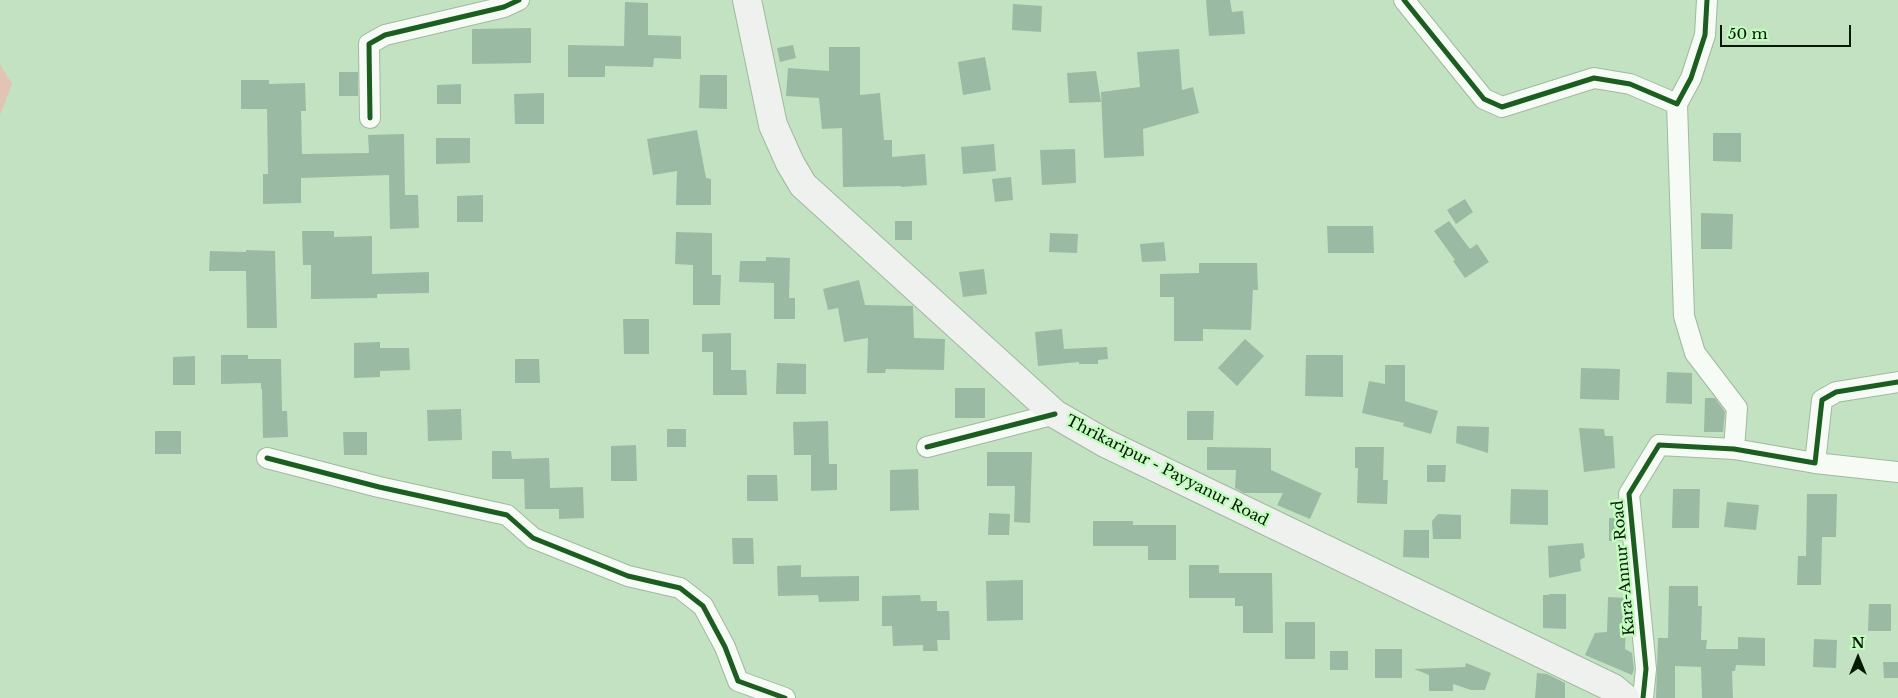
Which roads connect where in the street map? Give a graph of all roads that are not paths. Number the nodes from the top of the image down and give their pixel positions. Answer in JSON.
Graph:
{"nodes":[{"id":1,"x":519,"y":0,"type":"edge"},
{"id":2,"x":747,"y":0,"type":"edge"},
{"id":3,"x":1404,"y":0,"type":"edge"},
{"id":4,"x":1707,"y":0,"type":"edge"},
{"id":5,"x":1677,"y":104,"type":"junction"},
{"id":6,"x":370,"y":118,"type":"dead end"},
{"id":7,"x":1898,"y":382,"type":"edge"},
{"id":8,"x":1055,"y":414,"type":"junction"},
{"id":9,"x":927,"y":447,"type":"dead end"},
{"id":10,"x":1734,"y":449,"type":"junction"},
{"id":11,"x":268,"y":458,"type":"dead end"},
{"id":12,"x":1816,"y":463,"type":"junction"},
{"id":13,"x":1898,"y":472,"type":"edge"},
{"id":14,"x":785,"y":698,"type":"edge"},
{"id":15,"x":1625,"y":698,"type":"edge"},
{"id":16,"x":1643,"y":698,"type":"edge"}],
"edges":[{"from":1,"to":6,"type":"street"},
{"from":2,"to":8,"type":"main road","name":"Thrikaripur - Payyanur Road"},
{"from":3,"to":5,"type":"street"},
{"from":4,"to":5,"type":"street"},
{"from":5,"to":10,"type":"street"},
{"from":7,"to":12,"type":"street"},
{"from":8,"to":9,"type":"street"},
{"from":8,"to":15,"type":"main road","name":"Thrikaripur - Payyanur Road"},
{"from":10,"to":12,"type":"street","name":"Kara-Annur Road"},
{"from":10,"to":16,"type":"street","name":"Kara-Annur Road"},
{"from":11,"to":14,"type":"street"},
{"from":12,"to":13,"type":"street","name":"Kara-Annur Road"}]}
